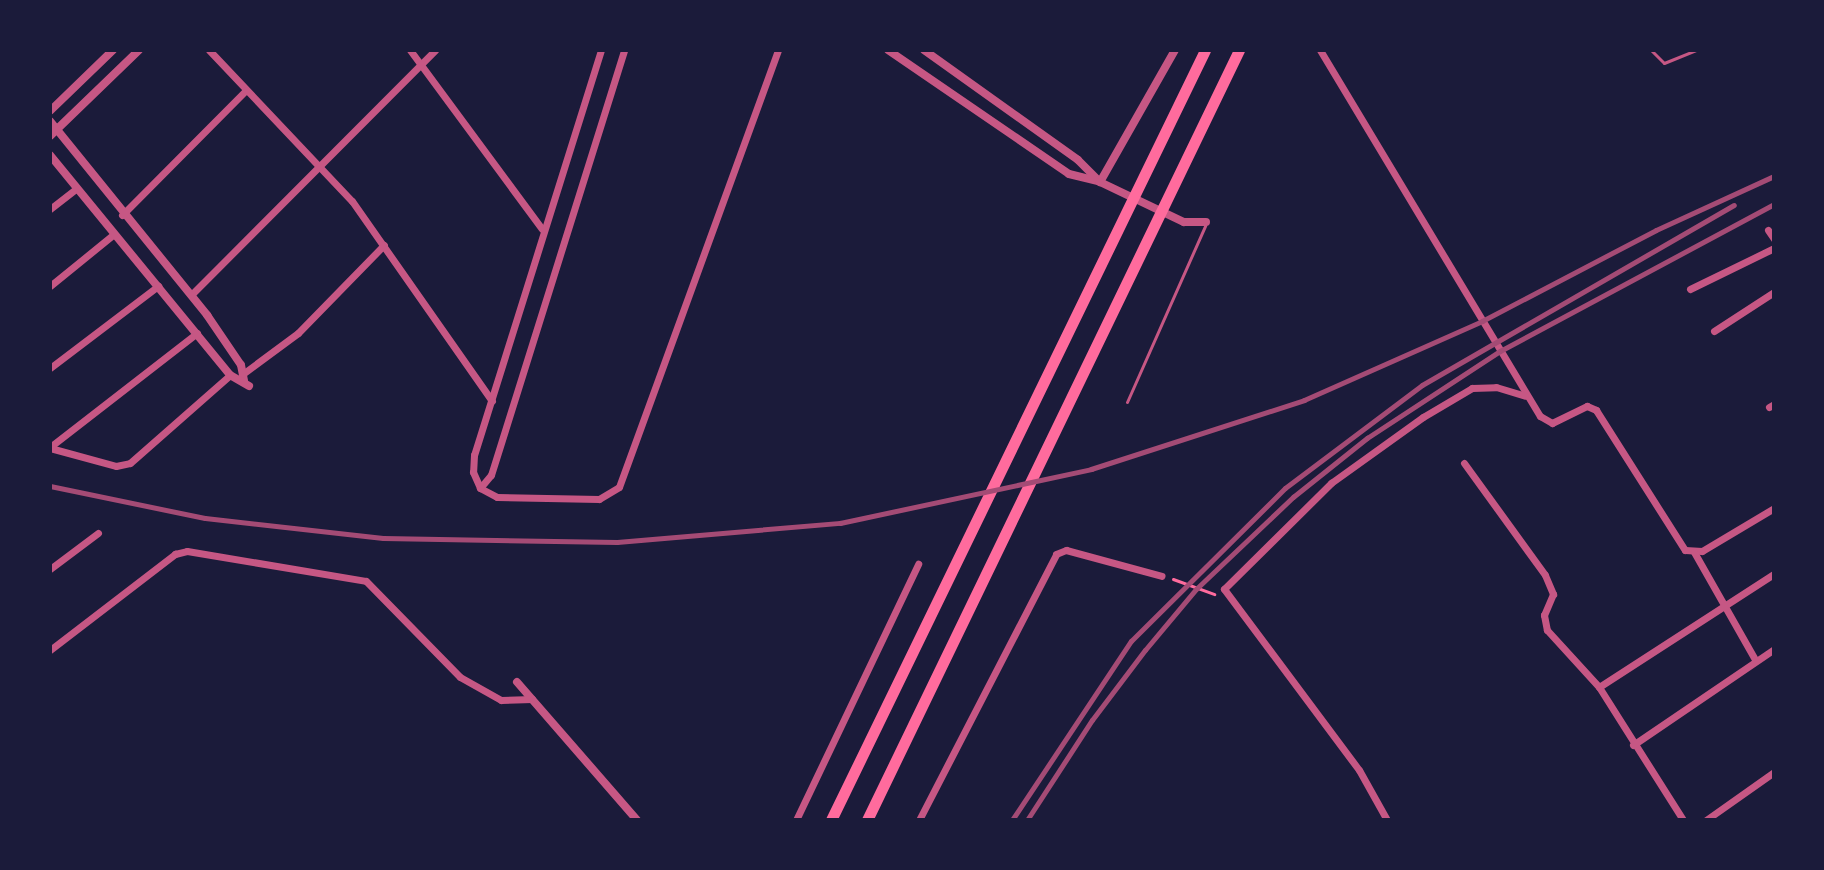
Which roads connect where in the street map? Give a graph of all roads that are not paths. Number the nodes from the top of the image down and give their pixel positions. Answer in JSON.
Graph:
{"nodes":[{"id":1,"x":113,"y":50,"type":"edge"},
{"id":2,"x":139,"y":50,"type":"edge"},
{"id":3,"x":209,"y":50,"type":"edge"},
{"id":4,"x":410,"y":50,"type":"edge"},
{"id":5,"x":435,"y":50,"type":"edge"},
{"id":6,"x":601,"y":50,"type":"edge"},
{"id":7,"x":624,"y":50,"type":"edge"},
{"id":8,"x":778,"y":50,"type":"edge"},
{"id":9,"x":888,"y":50,"type":"edge"},
{"id":10,"x":924,"y":50,"type":"edge"},
{"id":11,"x":1175,"y":50,"type":"edge"},
{"id":12,"x":1205,"y":50,"type":"edge"},
{"id":13,"x":1239,"y":50,"type":"edge"},
{"id":14,"x":1320,"y":50,"type":"edge"},
{"id":15,"x":1651,"y":50,"type":"edge"},
{"id":16,"x":1696,"y":50,"type":"edge"},
{"id":17,"x":422,"y":63,"type":"junction"},
{"id":18,"x":246,"y":90,"type":"junction"},
{"id":19,"x":50,"y":111,"type":"edge"},
{"id":20,"x":50,"y":121,"type":"edge"},
{"id":21,"x":53,"y":133,"type":"edge"},
{"id":22,"x":50,"y":155,"type":"edge"},
{"id":23,"x":319,"y":162,"type":"junction"},
{"id":24,"x":1100,"y":182,"type":"junction"},
{"id":25,"x":76,"y":189,"type":"junction"},
{"id":26,"x":50,"y":209,"type":"edge"},
{"id":27,"x":122,"y":215,"type":"junction"},
{"id":28,"x":1206,"y":222,"type":"joint"},
{"id":29,"x":542,"y":229,"type":"junction"},
{"id":30,"x":1768,"y":230,"type":"dead end"},
{"id":31,"x":114,"y":234,"type":"junction"},
{"id":32,"x":1774,"y":239,"type":"edge"},
{"id":33,"x":384,"y":245,"type":"junction"},
{"id":34,"x":1774,"y":248,"type":"edge"},
{"id":35,"x":50,"y":286,"type":"edge"},
{"id":36,"x":158,"y":286,"type":"junction"},
{"id":37,"x":1690,"y":289,"type":"dead end"},
{"id":38,"x":1774,"y":292,"type":"edge"},
{"id":39,"x":191,"y":295,"type":"junction"},
{"id":40,"x":1714,"y":331,"type":"dead end"},
{"id":41,"x":197,"y":333,"type":"junction"},
{"id":42,"x":50,"y":368,"type":"edge"},
{"id":43,"x":230,"y":375,"type":"junction"},
{"id":44,"x":246,"y":380,"type":"junction"},
{"id":45,"x":1525,"y":396,"type":"junction"},
{"id":46,"x":492,"y":401,"type":"junction"},
{"id":47,"x":1127,"y":402,"type":"dead end"},
{"id":48,"x":50,"y":447,"type":"edge"},
{"id":49,"x":1464,"y":463,"type":"dead end"},
{"id":50,"x":480,"y":488,"type":"junction"},
{"id":51,"x":1774,"y":508,"type":"edge"},
{"id":52,"x":98,"y":533,"type":"dead end"},
{"id":53,"x":1694,"y":552,"type":"junction"},
{"id":54,"x":918,"y":564,"type":"dead end"},
{"id":55,"x":50,"y":569,"type":"edge"},
{"id":56,"x":1774,"y":574,"type":"edge"},
{"id":57,"x":1162,"y":576,"type":"road end"},
{"id":58,"x":1722,"y":608,"type":"junction"},
{"id":59,"x":1774,"y":649,"type":"edge"},
{"id":60,"x":50,"y":650,"type":"edge"},
{"id":61,"x":1756,"y":661,"type":"junction"},
{"id":62,"x":517,"y":682,"type":"dead end"},
{"id":63,"x":1599,"y":687,"type":"junction"},
{"id":64,"x":532,"y":699,"type":"junction"},
{"id":65,"x":1633,"y":745,"type":"junction"},
{"id":66,"x":1774,"y":772,"type":"edge"},
{"id":67,"x":634,"y":817,"type":"edge"},
{"id":68,"x":622,"y":820,"type":"edge"},
{"id":69,"x":796,"y":820,"type":"edge"},
{"id":70,"x":831,"y":820,"type":"edge"},
{"id":71,"x":867,"y":820,"type":"edge"},
{"id":72,"x":919,"y":820,"type":"edge"},
{"id":73,"x":1387,"y":820,"type":"edge"},
{"id":74,"x":1683,"y":820,"type":"edge"},
{"id":75,"x":1706,"y":820,"type":"edge"}],
"edges":[{"from":1,"to":19,"type":"street"},
{"from":2,"to":21,"type":"street"},
{"from":3,"to":18,"type":"street"},
{"from":4,"to":17,"type":"street"},
{"from":5,"to":17,"type":"street"},
{"from":6,"to":29,"type":"street"},
{"from":7,"to":50,"type":"street"},
{"from":8,"to":50,"type":"street"},
{"from":9,"to":24,"type":"street"},
{"from":10,"to":24,"type":"street"},
{"from":11,"to":24,"type":"street"},
{"from":12,"to":70,"type":"highway"},
{"from":13,"to":71,"type":"highway"},
{"from":14,"to":45,"type":"street"},
{"from":15,"to":16,"type":"lane"},
{"from":17,"to":23,"type":"street"},
{"from":17,"to":29,"type":"street"},
{"from":18,"to":23,"type":"street"},
{"from":18,"to":27,"type":"street"},
{"from":20,"to":21,"type":"street"},
{"from":21,"to":27,"type":"street"},
{"from":22,"to":25,"type":"street"},
{"from":23,"to":33,"type":"street"},
{"from":23,"to":39,"type":"street"},
{"from":24,"to":28,"type":"street"},
{"from":25,"to":26,"type":"street"},
{"from":25,"to":31,"type":"street"},
{"from":27,"to":39,"type":"street"},
{"from":28,"to":47,"type":"lane"},
{"from":29,"to":46,"type":"street"},
{"from":30,"to":32,"type":"street"},
{"from":31,"to":35,"type":"street"},
{"from":31,"to":36,"type":"street"},
{"from":33,"to":44,"type":"street"},
{"from":33,"to":46,"type":"street"},
{"from":34,"to":37,"type":"street"},
{"from":36,"to":41,"type":"street"},
{"from":36,"to":42,"type":"street"},
{"from":38,"to":40,"type":"street"},
{"from":39,"to":44,"type":"street"},
{"from":41,"to":43,"type":"street"},
{"from":41,"to":48,"type":"street"},
{"from":43,"to":44,"type":"street"},
{"from":43,"to":48,"type":"street"},
{"from":45,"to":53,"type":"street"},
{"from":45,"to":73,"type":"street"},
{"from":46,"to":50,"type":"street"},
{"from":49,"to":63,"type":"street"},
{"from":51,"to":53,"type":"street"},
{"from":52,"to":55,"type":"street"},
{"from":53,"to":58,"type":"street"},
{"from":54,"to":69,"type":"street"},
{"from":56,"to":58,"type":"street"},
{"from":57,"to":72,"type":"street"},
{"from":58,"to":61,"type":"street"},
{"from":58,"to":63,"type":"street"},
{"from":59,"to":61,"type":"street"},
{"from":60,"to":64,"type":"street"},
{"from":61,"to":65,"type":"street"},
{"from":62,"to":64,"type":"street"},
{"from":63,"to":65,"type":"street"},
{"from":64,"to":67,"type":"street"},
{"from":65,"to":74,"type":"street"},
{"from":66,"to":75,"type":"street"},
{"from":67,"to":68,"type":"street"}]}
